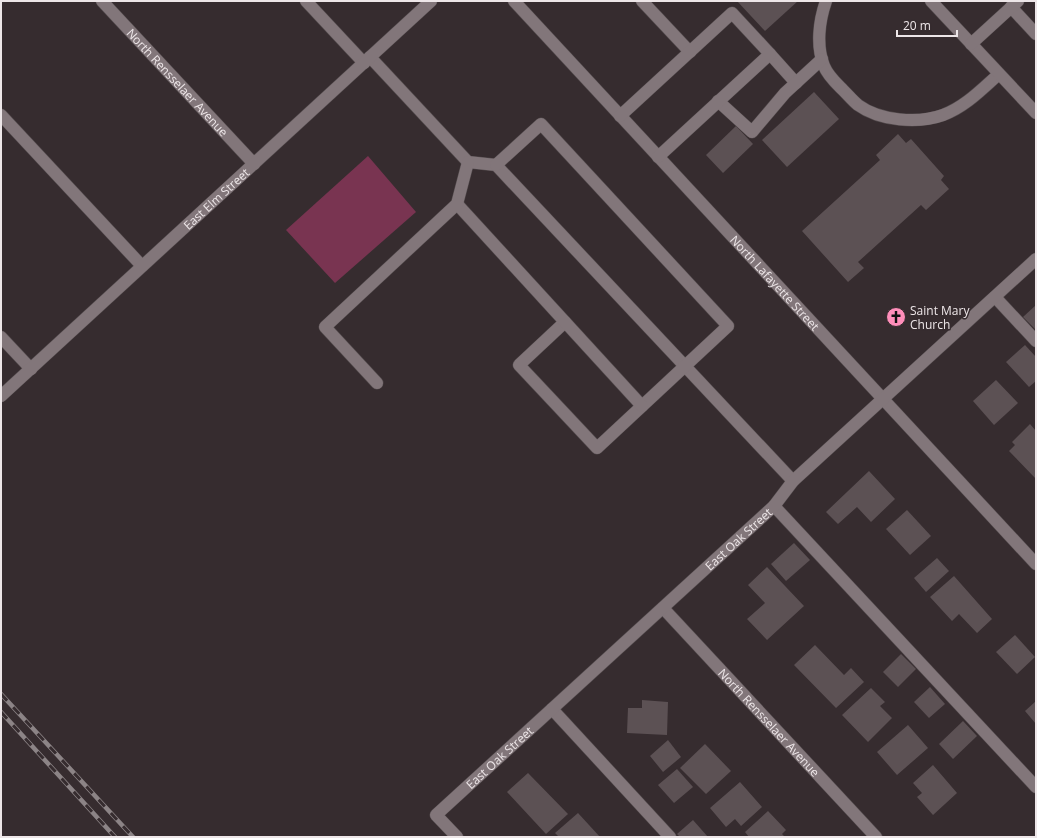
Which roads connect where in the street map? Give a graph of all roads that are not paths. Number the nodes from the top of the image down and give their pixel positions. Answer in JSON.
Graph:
{"nodes":[{"id":1,"x":102,"y":1,"type":"edge"},
{"id":2,"x":306,"y":1,"type":"edge"},
{"id":3,"x":431,"y":1,"type":"edge"},
{"id":4,"x":514,"y":1,"type":"edge"},
{"id":5,"x":642,"y":1,"type":"edge"},
{"id":6,"x":826,"y":1,"type":"edge"},
{"id":7,"x":931,"y":1,"type":"edge"},
{"id":8,"x":1015,"y":4,"type":"edge"},
{"id":9,"x":1036,"y":34,"type":"edge"},
{"id":10,"x":971,"y":44,"type":"junction"},
{"id":11,"x":690,"y":52,"type":"junction"},
{"id":12,"x":770,"y":54,"type":"junction"},
{"id":13,"x":822,"y":59,"type":"junction"},
{"id":14,"x":367,"y":60,"type":"junction"},
{"id":15,"x":999,"y":74,"type":"junction"},
{"id":16,"x":796,"y":83,"type":"junction"},
{"id":17,"x":718,"y":102,"type":"junction"},
{"id":18,"x":1036,"y":114,"type":"edge"},
{"id":19,"x":1,"y":115,"type":"edge"},
{"id":20,"x":620,"y":116,"type":"junction"},
{"id":21,"x":658,"y":157,"type":"junction"},
{"id":22,"x":468,"y":162,"type":"junction"},
{"id":23,"x":254,"y":164,"type":"junction"},
{"id":24,"x":496,"y":165,"type":"junction"},
{"id":25,"x":457,"y":204,"type":"junction"},
{"id":26,"x":1036,"y":259,"type":"edge"},
{"id":27,"x":142,"y":266,"type":"junction"},
{"id":28,"x":995,"y":297,"type":"junction"},
{"id":29,"x":565,"y":322,"type":"junction"},
{"id":30,"x":1,"y":337,"type":"edge"},
{"id":31,"x":1036,"y":341,"type":"edge"},
{"id":32,"x":685,"y":366,"type":"junction"},
{"id":33,"x":31,"y":369,"type":"junction"},
{"id":34,"x":377,"y":383,"type":"dead end"},
{"id":35,"x":1,"y":396,"type":"edge"},
{"id":36,"x":883,"y":399,"type":"junction"},
{"id":37,"x":642,"y":406,"type":"junction"},
{"id":38,"x":793,"y":481,"type":"junction"},
{"id":39,"x":774,"y":506,"type":"junction"},
{"id":40,"x":1036,"y":564,"type":"edge"},
{"id":41,"x":663,"y":608,"type":"junction"},
{"id":42,"x":552,"y":709,"type":"junction"},
{"id":43,"x":1036,"y":787,"type":"edge"},
{"id":44,"x":457,"y":837,"type":"edge"},
{"id":45,"x":670,"y":837,"type":"edge"},
{"id":46,"x":876,"y":837,"type":"edge"}],
"edges":[{"from":1,"to":23,"type":"street","name":"North Rensselaer Avenue"},
{"from":2,"to":14,"type":"street"},
{"from":3,"to":14,"type":"street","name":"East Elm Street"},
{"from":4,"to":20,"type":"street","name":"North Lafayette Street"},
{"from":5,"to":11,"type":"street"},
{"from":6,"to":13,"type":"street"},
{"from":7,"to":10,"type":"street"},
{"from":8,"to":9,"type":"street"},
{"from":8,"to":10,"type":"street"},
{"from":10,"to":15,"type":"street"},
{"from":11,"to":12,"type":"street"},
{"from":11,"to":20,"type":"street"},
{"from":12,"to":16,"type":"street"},
{"from":12,"to":17,"type":"street"},
{"from":13,"to":15,"type":"street"},
{"from":13,"to":16,"type":"street"},
{"from":14,"to":22,"type":"street"},
{"from":14,"to":23,"type":"street","name":"East Elm Street"},
{"from":15,"to":18,"type":"street"},
{"from":16,"to":17,"type":"street"},
{"from":17,"to":21,"type":"street"},
{"from":19,"to":27,"type":"street"},
{"from":20,"to":21,"type":"street","name":"North Lafayette Street"},
{"from":21,"to":36,"type":"street","name":"North Lafayette Street"},
{"from":22,"to":24,"type":"street"},
{"from":22,"to":25,"type":"street"},
{"from":23,"to":27,"type":"street","name":"East Elm Street"},
{"from":24,"to":32,"type":"street"},
{"from":24,"to":32,"type":"street"},
{"from":25,"to":29,"type":"street"},
{"from":25,"to":34,"type":"street"},
{"from":26,"to":28,"type":"street","name":"East Oak Street"},
{"from":27,"to":33,"type":"street","name":"East Elm Street"},
{"from":28,"to":31,"type":"street"},
{"from":28,"to":36,"type":"street","name":"East Oak Street"},
{"from":29,"to":37,"type":"street"},
{"from":29,"to":37,"type":"street"},
{"from":30,"to":33,"type":"street"},
{"from":32,"to":37,"type":"street"},
{"from":32,"to":38,"type":"street"},
{"from":33,"to":35,"type":"street","name":"East Elm Street"},
{"from":36,"to":38,"type":"street","name":"East Oak Street"},
{"from":36,"to":40,"type":"street","name":"North Lafayette Street"},
{"from":38,"to":39,"type":"street","name":"East Oak Street"},
{"from":39,"to":41,"type":"street","name":"East Oak Street"},
{"from":39,"to":43,"type":"street"},
{"from":41,"to":42,"type":"street","name":"East Oak Street"},
{"from":41,"to":46,"type":"street","name":"North Rensselaer Avenue"},
{"from":42,"to":44,"type":"street","name":"East Oak Street"},
{"from":42,"to":45,"type":"street"}]}
